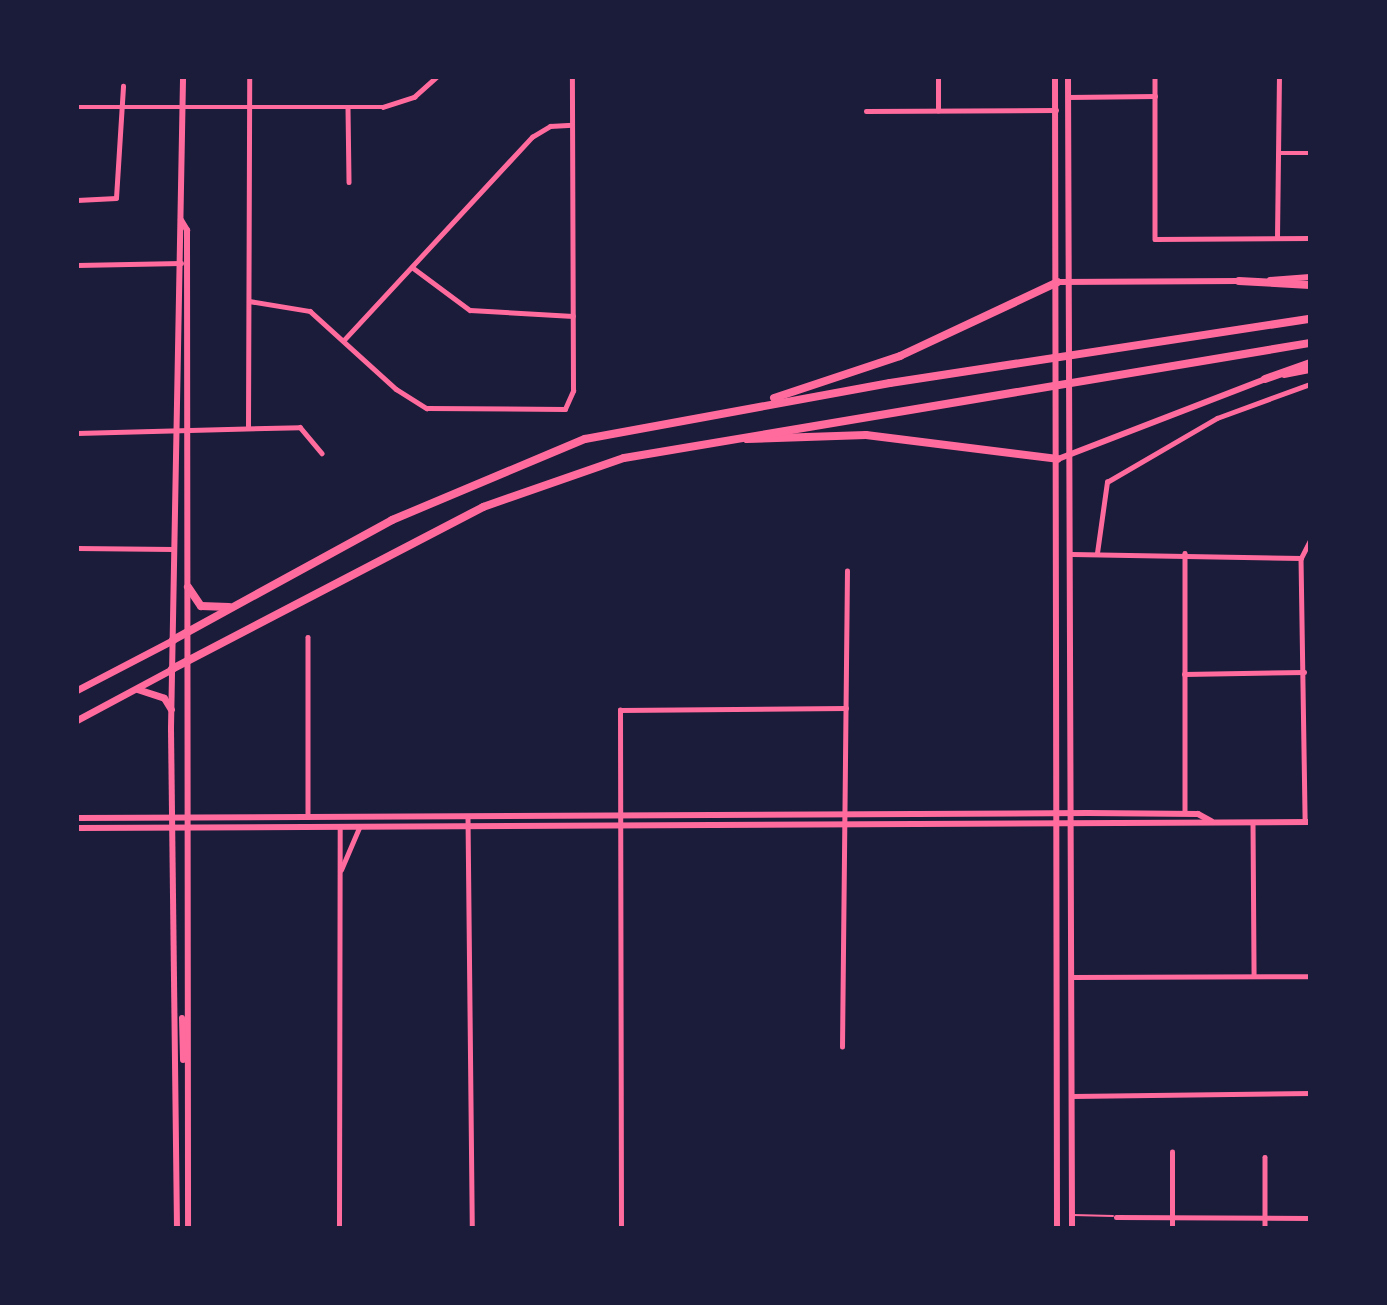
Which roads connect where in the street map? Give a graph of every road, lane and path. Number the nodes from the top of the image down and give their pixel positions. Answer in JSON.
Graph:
{"nodes":[{"id":1,"x":183,"y":77,"type":"edge"},
{"id":2,"x":249,"y":77,"type":"edge"},
{"id":3,"x":436,"y":77,"type":"edge"},
{"id":4,"x":572,"y":77,"type":"edge"},
{"id":5,"x":938,"y":77,"type":"edge"},
{"id":6,"x":1055,"y":77,"type":"edge"},
{"id":7,"x":1068,"y":77,"type":"edge"},
{"id":8,"x":1155,"y":77,"type":"edge"},
{"id":9,"x":1279,"y":77,"type":"edge"},
{"id":10,"x":123,"y":86,"type":"dead end"},
{"id":11,"x":1155,"y":96,"type":"junction"},
{"id":12,"x":1068,"y":97,"type":"junction"},
{"id":13,"x":77,"y":107,"type":"edge"},
{"id":14,"x":249,"y":107,"type":"junction"},
{"id":15,"x":348,"y":108,"type":"junction"},
{"id":16,"x":1056,"y":110,"type":"junction"},
{"id":17,"x":117,"y":111,"type":"junction"},
{"id":18,"x":182,"y":111,"type":"junction"},
{"id":19,"x":866,"y":111,"type":"dead end"},
{"id":20,"x":938,"y":111,"type":"junction"},
{"id":21,"x":572,"y":125,"type":"junction"},
{"id":22,"x":1279,"y":153,"type":"junction"},
{"id":23,"x":1310,"y":153,"type":"edge"},
{"id":24,"x":349,"y":182,"type":"dead end"},
{"id":25,"x":77,"y":200,"type":"edge"},
{"id":26,"x":181,"y":220,"type":"junction"},
{"id":27,"x":1277,"y":238,"type":"junction"},
{"id":28,"x":1310,"y":238,"type":"edge"},
{"id":29,"x":175,"y":264,"type":"junction"},
{"id":30,"x":187,"y":264,"type":"junction"},
{"id":31,"x":77,"y":265,"type":"edge"},
{"id":32,"x":411,"y":267,"type":"junction"},
{"id":33,"x":1310,"y":277,"type":"edge"},
{"id":34,"x":1239,"y":281,"type":"junction"},
{"id":35,"x":1059,"y":282,"type":"junction"},
{"id":36,"x":1073,"y":282,"type":"junction"},
{"id":37,"x":1310,"y":285,"type":"edge"},
{"id":38,"x":249,"y":301,"type":"junction"},
{"id":39,"x":573,"y":316,"type":"junction"},
{"id":40,"x":1310,"y":319,"type":"edge"},
{"id":41,"x":343,"y":341,"type":"junction"},
{"id":42,"x":1310,"y":343,"type":"edge"},
{"id":43,"x":1310,"y":363,"type":"edge"},
{"id":44,"x":1310,"y":370,"type":"edge"},
{"id":45,"x":1265,"y":379,"type":"junction"},
{"id":46,"x":1310,"y":384,"type":"edge"},
{"id":47,"x":721,"y":411,"type":"junction"},
{"id":48,"x":248,"y":427,"type":"junction"},
{"id":49,"x":176,"y":429,"type":"junction"},
{"id":50,"x":186,"y":429,"type":"junction"},
{"id":51,"x":77,"y":433,"type":"edge"},
{"id":52,"x":678,"y":444,"type":"junction"},
{"id":53,"x":1074,"y":452,"type":"junction"},
{"id":54,"x":322,"y":453,"type":"dead end"},
{"id":55,"x":1058,"y":458,"type":"junction"},
{"id":56,"x":1310,"y":540,"type":"edge"},
{"id":57,"x":77,"y":548,"type":"edge"},
{"id":58,"x":173,"y":549,"type":"junction"},
{"id":59,"x":1097,"y":553,"type":"junction"},
{"id":60,"x":1185,"y":553,"type":"junction"},
{"id":61,"x":1072,"y":554,"type":"junction"},
{"id":62,"x":1301,"y":558,"type":"junction"},
{"id":63,"x":847,"y":571,"type":"dead end"},
{"id":64,"x":188,"y":587,"type":"junction"},
{"id":65,"x":232,"y":607,"type":"junction"},
{"id":66,"x":188,"y":632,"type":"junction"},
{"id":67,"x":308,"y":637,"type":"dead end"},
{"id":68,"x":173,"y":640,"type":"junction"},
{"id":69,"x":189,"y":661,"type":"junction"},
{"id":70,"x":172,"y":669,"type":"junction"},
{"id":71,"x":1304,"y":673,"type":"junction"},
{"id":72,"x":1184,"y":674,"type":"junction"},
{"id":73,"x":137,"y":688,"type":"junction"},
{"id":74,"x":77,"y":690,"type":"edge"},
{"id":75,"x":846,"y":708,"type":"junction"},
{"id":76,"x":171,"y":709,"type":"junction"},
{"id":77,"x":77,"y":720,"type":"edge"},
{"id":78,"x":1058,"y":813,"type":"junction"},
{"id":79,"x":1072,"y":813,"type":"junction"},
{"id":80,"x":1185,"y":813,"type":"junction"},
{"id":81,"x":620,"y":816,"type":"junction"},
{"id":82,"x":844,"y":816,"type":"junction"},
{"id":83,"x":174,"y":817,"type":"junction"},
{"id":84,"x":186,"y":817,"type":"junction"},
{"id":85,"x":309,"y":817,"type":"junction"},
{"id":86,"x":389,"y":817,"type":"junction"},
{"id":87,"x":468,"y":817,"type":"junction"},
{"id":88,"x":77,"y":818,"type":"edge"},
{"id":89,"x":1211,"y":821,"type":"junction"},
{"id":90,"x":1253,"y":822,"type":"junction"},
{"id":91,"x":1308,"y":822,"type":"edge"},
{"id":92,"x":362,"y":826,"type":"junction"},
{"id":93,"x":1058,"y":826,"type":"junction"},
{"id":94,"x":1072,"y":826,"type":"junction"},
{"id":95,"x":340,"y":827,"type":"junction"},
{"id":96,"x":468,"y":827,"type":"junction"},
{"id":97,"x":620,"y":827,"type":"junction"},
{"id":98,"x":844,"y":827,"type":"junction"},
{"id":99,"x":77,"y":828,"type":"edge"},
{"id":100,"x":174,"y":828,"type":"junction"},
{"id":101,"x":186,"y":828,"type":"junction"},
{"id":102,"x":341,"y":871,"type":"junction"},
{"id":103,"x":1254,"y":976,"type":"junction"},
{"id":104,"x":1310,"y":976,"type":"edge"},
{"id":105,"x":1072,"y":977,"type":"junction"},
{"id":106,"x":176,"y":999,"type":"junction"},
{"id":107,"x":842,"y":1047,"type":"dead end"},
{"id":108,"x":187,"y":1063,"type":"junction"},
{"id":109,"x":1310,"y":1093,"type":"edge"},
{"id":110,"x":1072,"y":1096,"type":"junction"},
{"id":111,"x":1172,"y":1152,"type":"dead end"},
{"id":112,"x":1265,"y":1157,"type":"dead end"},
{"id":113,"x":1072,"y":1215,"type":"junction"},
{"id":114,"x":1172,"y":1215,"type":"junction"},
{"id":115,"x":1116,"y":1217,"type":"joint"},
{"id":116,"x":1265,"y":1217,"type":"junction"},
{"id":117,"x":1310,"y":1218,"type":"edge"},
{"id":118,"x":177,"y":1228,"type":"edge"},
{"id":119,"x":188,"y":1228,"type":"edge"},
{"id":120,"x":339,"y":1228,"type":"edge"},
{"id":121,"x":472,"y":1228,"type":"edge"},
{"id":122,"x":621,"y":1228,"type":"edge"},
{"id":123,"x":1057,"y":1228,"type":"edge"},
{"id":124,"x":1072,"y":1228,"type":"edge"},
{"id":125,"x":1172,"y":1228,"type":"edge"},
{"id":126,"x":1265,"y":1228,"type":"edge"}],
"edges":[{"from":1,"to":18,"type":"main road"},
{"from":2,"to":14,"type":"street"},
{"from":3,"to":15,"type":"street"},
{"from":4,"to":21,"type":"street"},
{"from":5,"to":20,"type":"street"},
{"from":6,"to":16,"type":"main road"},
{"from":7,"to":12,"type":"main road"},
{"from":8,"to":11,"type":"street"},
{"from":9,"to":22,"type":"street"},
{"from":10,"to":17,"type":"street"},
{"from":11,"to":12,"type":"street"},
{"from":11,"to":27,"type":"street"},
{"from":12,"to":36,"type":"main road"},
{"from":13,"to":17,"type":"street"},
{"from":14,"to":15,"type":"street"},
{"from":14,"to":18,"type":"street"},
{"from":14,"to":38,"type":"street"},
{"from":15,"to":24,"type":"street"},
{"from":16,"to":20,"type":"street"},
{"from":16,"to":35,"type":"main road"},
{"from":17,"to":18,"type":"street"},
{"from":17,"to":25,"type":"street"},
{"from":18,"to":26,"type":"main road"},
{"from":19,"to":20,"type":"street"},
{"from":21,"to":32,"type":"street"},
{"from":21,"to":39,"type":"street"},
{"from":22,"to":23,"type":"street"},
{"from":22,"to":27,"type":"street"},
{"from":26,"to":29,"type":"main road"},
{"from":26,"to":30,"type":"main road"},
{"from":27,"to":28,"type":"street"},
{"from":29,"to":30,"type":"street"},
{"from":29,"to":31,"type":"street"},
{"from":29,"to":49,"type":"main road"},
{"from":30,"to":50,"type":"main road"},
{"from":32,"to":39,"type":"street"},
{"from":32,"to":41,"type":"street"},
{"from":33,"to":34,"type":"main road"},
{"from":34,"to":36,"type":"main road"},
{"from":34,"to":37,"type":"highway"},
{"from":35,"to":36,"type":"main road"},
{"from":35,"to":47,"type":"highway"},
{"from":35,"to":55,"type":"main road"},
{"from":36,"to":53,"type":"main road"},
{"from":38,"to":41,"type":"street"},
{"from":38,"to":48,"type":"street"},
{"from":39,"to":41,"type":"street"},
{"from":40,"to":47,"type":"highway"},
{"from":42,"to":52,"type":"highway"},
{"from":43,"to":45,"type":"highway"},
{"from":44,"to":45,"type":"main road"},
{"from":45,"to":53,"type":"main road"},
{"from":46,"to":59,"type":"street"},
{"from":47,"to":65,"type":"highway"},
{"from":48,"to":50,"type":"street"},
{"from":48,"to":54,"type":"street"},
{"from":49,"to":50,"type":"street"},
{"from":49,"to":51,"type":"street"},
{"from":49,"to":58,"type":"main road"},
{"from":50,"to":64,"type":"main road"},
{"from":52,"to":55,"type":"highway"},
{"from":52,"to":69,"type":"highway"},
{"from":53,"to":55,"type":"main road"},
{"from":53,"to":61,"type":"main road"},
{"from":55,"to":78,"type":"main road"},
{"from":56,"to":62,"type":"street"},
{"from":57,"to":58,"type":"street"},
{"from":58,"to":68,"type":"main road"},
{"from":59,"to":60,"type":"street"},
{"from":59,"to":61,"type":"street"},
{"from":60,"to":62,"type":"street"},
{"from":60,"to":72,"type":"street"},
{"from":61,"to":79,"type":"main road"},
{"from":62,"to":71,"type":"street"},
{"from":63,"to":75,"type":"street"},
{"from":64,"to":65,"type":"highway"},
{"from":64,"to":66,"type":"main road"},
{"from":65,"to":66,"type":"highway"},
{"from":66,"to":68,"type":"highway"},
{"from":66,"to":69,"type":"main road"},
{"from":67,"to":85,"type":"street"},
{"from":68,"to":70,"type":"main road"},
{"from":68,"to":74,"type":"highway"},
{"from":69,"to":70,"type":"highway"},
{"from":69,"to":84,"type":"main road"},
{"from":70,"to":73,"type":"highway"},
{"from":70,"to":76,"type":"main road"},
{"from":71,"to":72,"type":"street"},
{"from":71,"to":91,"type":"street"},
{"from":72,"to":80,"type":"street"},
{"from":73,"to":76,"type":"highway"},
{"from":73,"to":77,"type":"highway"},
{"from":75,"to":81,"type":"street"},
{"from":75,"to":82,"type":"street"},
{"from":76,"to":83,"type":"main road"},
{"from":78,"to":79,"type":"main road"},
{"from":78,"to":82,"type":"main road"},
{"from":78,"to":93,"type":"main road"},
{"from":79,"to":80,"type":"main road"},
{"from":79,"to":94,"type":"main road"},
{"from":80,"to":89,"type":"main road"},
{"from":81,"to":82,"type":"main road"},
{"from":81,"to":87,"type":"main road"},
{"from":81,"to":97,"type":"street"},
{"from":82,"to":98,"type":"street"},
{"from":83,"to":84,"type":"main road"},
{"from":83,"to":88,"type":"main road"},
{"from":83,"to":100,"type":"main road"},
{"from":84,"to":85,"type":"main road"},
{"from":84,"to":101,"type":"main road"},
{"from":85,"to":86,"type":"main road"},
{"from":86,"to":87,"type":"main road"},
{"from":86,"to":95,"type":"main road"},
{"from":87,"to":96,"type":"street"},
{"from":89,"to":90,"type":"main road"},
{"from":89,"to":94,"type":"main road"},
{"from":90,"to":91,"type":"main road"},
{"from":90,"to":103,"type":"street"},
{"from":92,"to":95,"type":"main road"},
{"from":92,"to":96,"type":"main road"},
{"from":92,"to":102,"type":"street"},
{"from":93,"to":94,"type":"main road"},
{"from":93,"to":98,"type":"main road"},
{"from":93,"to":123,"type":"main road"},
{"from":94,"to":105,"type":"main road"},
{"from":95,"to":101,"type":"main road"},
{"from":95,"to":102,"type":"street"},
{"from":96,"to":97,"type":"main road"},
{"from":96,"to":121,"type":"street"},
{"from":97,"to":98,"type":"main road"},
{"from":97,"to":122,"type":"street"},
{"from":98,"to":107,"type":"street"},
{"from":99,"to":100,"type":"main road"},
{"from":100,"to":101,"type":"main road"},
{"from":100,"to":106,"type":"main road"},
{"from":101,"to":108,"type":"main road"},
{"from":102,"to":120,"type":"street"},
{"from":103,"to":104,"type":"street"},
{"from":103,"to":105,"type":"street"},
{"from":105,"to":110,"type":"main road"},
{"from":106,"to":108,"type":"main road"},
{"from":106,"to":118,"type":"main road"},
{"from":108,"to":119,"type":"main road"},
{"from":109,"to":110,"type":"street"},
{"from":110,"to":113,"type":"main road"},
{"from":111,"to":114,"type":"street"},
{"from":112,"to":116,"type":"street"},
{"from":113,"to":115,"type":"lane"},
{"from":113,"to":124,"type":"main road"},
{"from":114,"to":115,"type":"street"},
{"from":114,"to":116,"type":"street"},
{"from":114,"to":125,"type":"street"},
{"from":116,"to":117,"type":"street"},
{"from":116,"to":126,"type":"street"}]}
